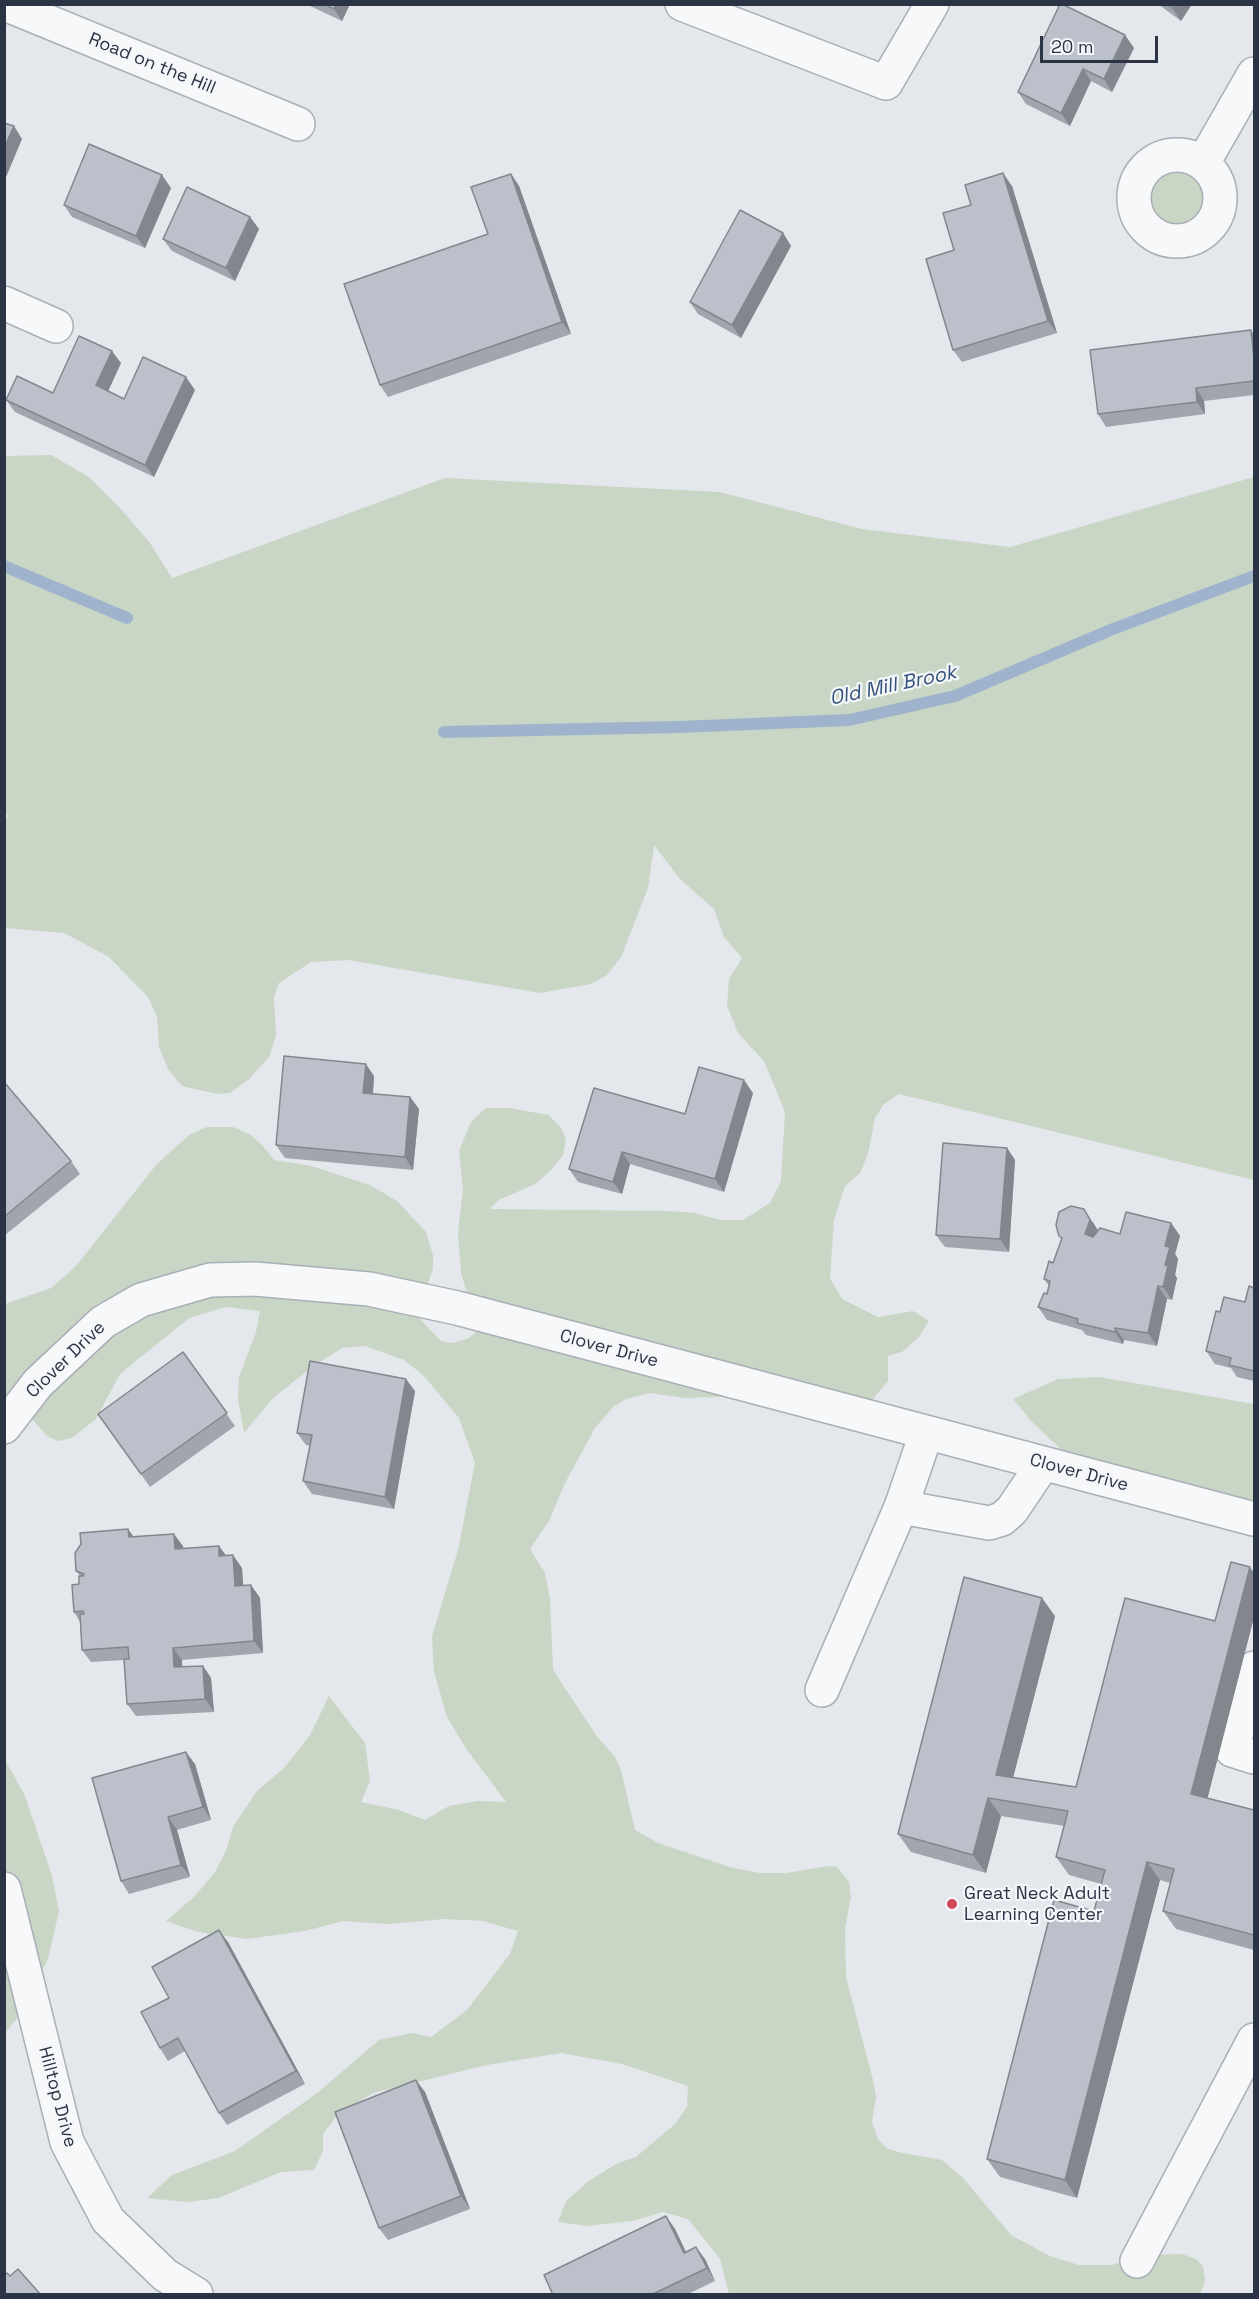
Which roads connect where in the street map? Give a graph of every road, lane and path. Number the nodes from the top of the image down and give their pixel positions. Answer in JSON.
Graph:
{"nodes":[{"id":1,"x":5,"y":4,"type":"edge"},
{"id":2,"x":682,"y":4,"type":"edge"},
{"id":3,"x":932,"y":4,"type":"edge"},
{"id":4,"x":722,"y":12,"type":"edge"},
{"id":5,"x":1254,"y":74,"type":"edge"},
{"id":6,"x":298,"y":124,"type":"dead end"},
{"id":7,"x":1203,"y":163,"type":"dead end"},
{"id":8,"x":4,"y":303,"type":"edge"},
{"id":9,"x":56,"y":327,"type":"dead end"},
{"id":10,"x":4,"y":1427,"type":"edge"},
{"id":11,"x":926,"y":1434,"type":"junction"},
{"id":12,"x":1043,"y":1464,"type":"junction"},
{"id":13,"x":901,"y":1508,"type":"junction"},
{"id":14,"x":1254,"y":1519,"type":"edge"},
{"id":15,"x":1254,"y":1668,"type":"edge"},
{"id":16,"x":822,"y":1690,"type":"dead end"},
{"id":17,"x":1243,"y":1753,"type":"edge"},
{"id":18,"x":4,"y":1889,"type":"edge"},
{"id":19,"x":1254,"y":2040,"type":"edge"},
{"id":20,"x":1137,"y":2261,"type":"dead end"},
{"id":21,"x":196,"y":2295,"type":"edge"}],
"edges":[{"from":1,"to":6,"type":"street","name":"Road on the Hill"},
{"from":2,"to":4,"type":"street"},
{"from":3,"to":4,"type":"street"},
{"from":5,"to":7,"type":"street"},
{"from":8,"to":9,"type":"street"},
{"from":10,"to":11,"type":"street","name":"Clover Drive"},
{"from":11,"to":12,"type":"street","name":"Clover Drive"},
{"from":11,"to":13,"type":"street"},
{"from":12,"to":13,"type":"street"},
{"from":12,"to":14,"type":"street","name":"Clover Drive"},
{"from":13,"to":16,"type":"street"},
{"from":15,"to":17,"type":"street"},
{"from":18,"to":21,"type":"street","name":"Hilltop Drive"},
{"from":19,"to":20,"type":"street"}]}
